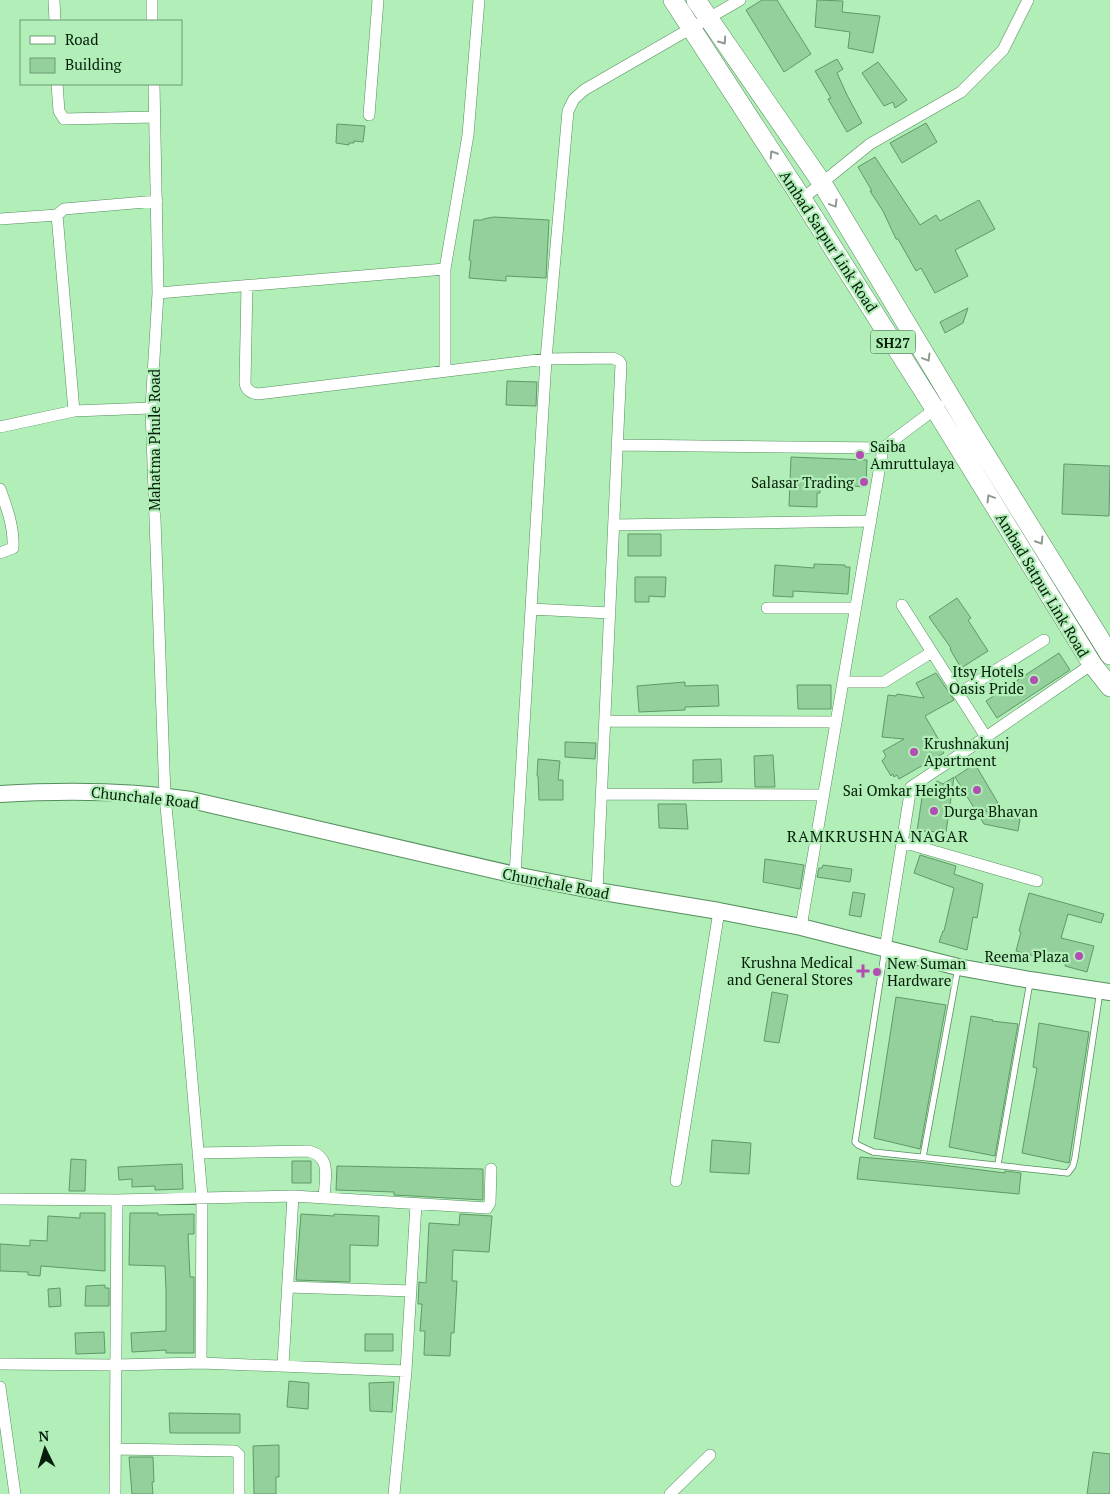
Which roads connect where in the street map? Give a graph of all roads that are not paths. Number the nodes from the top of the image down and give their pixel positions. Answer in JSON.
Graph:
{"nodes":[{"id":1,"x":54,"y":0,"type":"edge"},
{"id":2,"x":152,"y":0,"type":"edge"},
{"id":3,"x":378,"y":0,"type":"edge"},
{"id":4,"x":479,"y":0,"type":"edge"},
{"id":5,"x":673,"y":0,"type":"edge"},
{"id":6,"x":696,"y":0,"type":"edge"},
{"id":7,"x":740,"y":0,"type":"edge"},
{"id":8,"x":1028,"y":0,"type":"edge"},
{"id":9,"x":54,"y":20,"type":"edge"},
{"id":10,"x":152,"y":20,"type":"edge"},
{"id":11,"x":708,"y":20,"type":"junction"},
{"id":12,"x":691,"y":30,"type":"junction"},
{"id":13,"x":57,"y":85,"type":"edge"},
{"id":14,"x":154,"y":85,"type":"edge"},
{"id":15,"x":369,"y":114,"type":"dead end"},
{"id":16,"x":154,"y":118,"type":"junction"},
{"id":17,"x":822,"y":183,"type":"junction"},
{"id":18,"x":802,"y":198,"type":"junction"},
{"id":19,"x":157,"y":200,"type":"junction"},
{"id":20,"x":57,"y":215,"type":"junction"},
{"id":21,"x":0,"y":219,"type":"edge"},
{"id":22,"x":445,"y":269,"type":"junction"},
{"id":23,"x":247,"y":286,"type":"junction"},
{"id":24,"x":158,"y":293,"type":"junction"},
{"id":25,"x":546,"y":359,"type":"junction"},
{"id":26,"x":445,"y":371,"type":"junction"},
{"id":27,"x":951,"y":398,"type":"junction"},
{"id":28,"x":151,"y":408,"type":"junction"},
{"id":29,"x":936,"y":409,"type":"junction"},
{"id":30,"x":74,"y":411,"type":"junction"},
{"id":31,"x":0,"y":427,"type":"edge"},
{"id":32,"x":617,"y":445,"type":"junction"},
{"id":33,"x":883,"y":448,"type":"junction"},
{"id":34,"x":0,"y":489,"type":"edge"},
{"id":35,"x":871,"y":522,"type":"junction"},
{"id":36,"x":614,"y":526,"type":"junction"},
{"id":37,"x":0,"y":553,"type":"edge"},
{"id":38,"x":902,"y":605,"type":"dead end"},
{"id":39,"x":767,"y":608,"type":"dead end"},
{"id":40,"x":856,"y":608,"type":"junction"},
{"id":41,"x":531,"y":609,"type":"junction"},
{"id":42,"x":610,"y":613,"type":"junction"},
{"id":43,"x":1044,"y":640,"type":"dead end"},
{"id":44,"x":932,"y":652,"type":"junction"},
{"id":45,"x":1110,"y":655,"type":"edge"},
{"id":46,"x":1092,"y":664,"type":"junction"},
{"id":47,"x":843,"y":682,"type":"junction"},
{"id":48,"x":1110,"y":687,"type":"edge"},
{"id":49,"x":958,"y":694,"type":"junction"},
{"id":50,"x":605,"y":721,"type":"junction"},
{"id":51,"x":836,"y":722,"type":"junction"},
{"id":52,"x":986,"y":737,"type":"junction"},
{"id":53,"x":0,"y":794,"type":"edge"},
{"id":54,"x":602,"y":794,"type":"junction"},
{"id":55,"x":823,"y":795,"type":"junction"},
{"id":56,"x":165,"y":796,"type":"junction"},
{"id":57,"x":902,"y":842,"type":"junction"},
{"id":58,"x":515,"y":875,"type":"junction"},
{"id":59,"x":1038,"y":881,"type":"dead end"},
{"id":60,"x":596,"y":892,"type":"junction"},
{"id":61,"x":719,"y":911,"type":"junction"},
{"id":62,"x":801,"y":927,"type":"junction"},
{"id":63,"x":885,"y":949,"type":"junction"},
{"id":64,"x":958,"y":967,"type":"junction"},
{"id":65,"x":1030,"y":980,"type":"junction"},
{"id":66,"x":1105,"y":991,"type":"edge"},
{"id":67,"x":198,"y":1153,"type":"junction"},
{"id":68,"x":923,"y":1157,"type":"junction"},
{"id":69,"x":998,"y":1164,"type":"junction"},
{"id":70,"x":491,"y":1170,"type":"dead end"},
{"id":71,"x":676,"y":1181,"type":"dead end"},
{"id":72,"x":293,"y":1196,"type":"junction"},
{"id":73,"x":202,"y":1197,"type":"junction"},
{"id":74,"x":324,"y":1198,"type":"junction"},
{"id":75,"x":0,"y":1199,"type":"edge"},
{"id":76,"x":117,"y":1200,"type":"junction"},
{"id":77,"x":416,"y":1204,"type":"junction"},
{"id":78,"x":288,"y":1287,"type":"junction"},
{"id":79,"x":411,"y":1291,"type":"junction"},
{"id":80,"x":201,"y":1363,"type":"junction"},
{"id":81,"x":0,"y":1364,"type":"edge"},
{"id":82,"x":116,"y":1365,"type":"junction"},
{"id":83,"x":283,"y":1365,"type":"junction"},
{"id":84,"x":406,"y":1371,"type":"junction"},
{"id":85,"x":0,"y":1388,"type":"edge"},
{"id":86,"x":115,"y":1449,"type":"junction"},
{"id":87,"x":710,"y":1455,"type":"dead end"},
{"id":88,"x":15,"y":1494,"type":"edge"},
{"id":89,"x":115,"y":1494,"type":"edge"},
{"id":90,"x":239,"y":1494,"type":"edge"},
{"id":91,"x":394,"y":1494,"type":"edge"},
{"id":92,"x":670,"y":1494,"type":"edge"}],
"edges":[{"from":1,"to":9,"type":"street"},
{"from":2,"to":10,"type":"street"},
{"from":3,"to":15,"type":"street"},
{"from":4,"to":22,"type":"street"},
{"from":5,"to":12,"type":"main road","name":"Ambad Satpur Link Road","number":"SH27"},
{"from":6,"to":11,"type":"main road","name":"Ambad Satpur Link Road"},
{"from":7,"to":11,"type":"street"},
{"from":8,"to":17,"type":"street"},
{"from":11,"to":12,"type":"street"},
{"from":11,"to":17,"type":"main road","name":"Ambad Satpur Link Road","one_way":true},
{"from":18,"to":12,"type":"main road","name":"Ambad Satpur Link Road","number":"SH27","one_way":true},
{"from":12,"to":25,"type":"street"},
{"from":13,"to":16,"type":"street"},
{"from":14,"to":16,"type":"street","name":"Mahatma Phule Road"},
{"from":16,"to":19,"type":"street","name":"Mahatma Phule Road"},
{"from":17,"to":18,"type":"street"},
{"from":17,"to":27,"type":"main road","name":"Ambad Satpur Link Road","one_way":true},
{"from":18,"to":29,"type":"main road","name":"Ambad Satpur Link Road","number":"SH27"},
{"from":19,"to":20,"type":"street"},
{"from":19,"to":24,"type":"street","name":"Mahatma Phule Road"},
{"from":20,"to":21,"type":"street"},
{"from":20,"to":30,"type":"street"},
{"from":22,"to":23,"type":"street"},
{"from":22,"to":26,"type":"street"},
{"from":23,"to":24,"type":"street"},
{"from":23,"to":26,"type":"street"},
{"from":24,"to":28,"type":"street","name":"Mahatma Phule Road"},
{"from":25,"to":26,"type":"street"},
{"from":25,"to":32,"type":"street"},
{"from":25,"to":41,"type":"street"},
{"from":27,"to":29,"type":"street"},
{"from":27,"to":45,"type":"main road","name":"Ambad Satpur Link Road","one_way":true},
{"from":28,"to":30,"type":"street"},
{"from":28,"to":56,"type":"street","name":"Mahatma Phule Road"},
{"from":29,"to":33,"type":"street"},
{"from":46,"to":29,"type":"main road","name":"Ambad Satpur Link Road","number":"SH27","one_way":true},
{"from":30,"to":31,"type":"street"},
{"from":32,"to":33,"type":"street"},
{"from":32,"to":36,"type":"street"},
{"from":33,"to":35,"type":"street"},
{"from":34,"to":37,"type":"street"},
{"from":35,"to":36,"type":"street"},
{"from":35,"to":40,"type":"street"},
{"from":36,"to":42,"type":"street"},
{"from":38,"to":44,"type":"street"},
{"from":39,"to":40,"type":"street"},
{"from":40,"to":47,"type":"street"},
{"from":41,"to":42,"type":"street"},
{"from":41,"to":58,"type":"street"},
{"from":42,"to":50,"type":"street"},
{"from":43,"to":49,"type":"street"},
{"from":44,"to":47,"type":"street"},
{"from":44,"to":49,"type":"street"},
{"from":46,"to":48,"type":"main road","name":"Ambad Satpur Link Road","number":"SH27"},
{"from":46,"to":52,"type":"street"},
{"from":47,"to":51,"type":"street"},
{"from":49,"to":52,"type":"street"},
{"from":50,"to":51,"type":"street"},
{"from":50,"to":54,"type":"street"},
{"from":51,"to":55,"type":"street"},
{"from":52,"to":57,"type":"street"},
{"from":53,"to":56,"type":"street","name":"Chunchale Road"},
{"from":54,"to":55,"type":"street"},
{"from":54,"to":60,"type":"street"},
{"from":55,"to":62,"type":"street"},
{"from":56,"to":58,"type":"street","name":"Chunchale Road"},
{"from":56,"to":67,"type":"street","name":"Mahatma Phule Road"},
{"from":57,"to":59,"type":"street"},
{"from":57,"to":63,"type":"street"},
{"from":58,"to":60,"type":"street","name":"Chunchale Road"},
{"from":60,"to":61,"type":"street","name":"Chunchale Road"},
{"from":61,"to":62,"type":"street","name":"Chunchale Road"},
{"from":61,"to":71,"type":"street"},
{"from":62,"to":63,"type":"street","name":"Chunchale Road"},
{"from":63,"to":64,"type":"street","name":"Chunchale Road"},
{"from":63,"to":68,"type":"lane"},
{"from":64,"to":65,"type":"street","name":"Chunchale Road"},
{"from":64,"to":68,"type":"lane"},
{"from":65,"to":66,"type":"street","name":"Chunchale Road"},
{"from":65,"to":69,"type":"lane"},
{"from":66,"to":69,"type":"lane"},
{"from":67,"to":73,"type":"street","name":"Mahatma Phule Road"},
{"from":67,"to":74,"type":"street"},
{"from":68,"to":69,"type":"lane"},
{"from":70,"to":77,"type":"street"},
{"from":72,"to":73,"type":"street"},
{"from":72,"to":74,"type":"street"},
{"from":72,"to":78,"type":"street"},
{"from":73,"to":76,"type":"street"},
{"from":73,"to":80,"type":"street","name":"Mahatma Phule Road"},
{"from":74,"to":77,"type":"street"},
{"from":75,"to":76,"type":"street"},
{"from":76,"to":82,"type":"street"},
{"from":77,"to":79,"type":"street"},
{"from":78,"to":79,"type":"street"},
{"from":78,"to":83,"type":"street"},
{"from":79,"to":84,"type":"street"},
{"from":80,"to":82,"type":"street"},
{"from":80,"to":83,"type":"street"},
{"from":81,"to":82,"type":"street"},
{"from":82,"to":86,"type":"street"},
{"from":83,"to":84,"type":"street"},
{"from":84,"to":91,"type":"street"},
{"from":85,"to":88,"type":"street"},
{"from":86,"to":89,"type":"street"},
{"from":86,"to":90,"type":"street"},
{"from":87,"to":92,"type":"street"}]}
